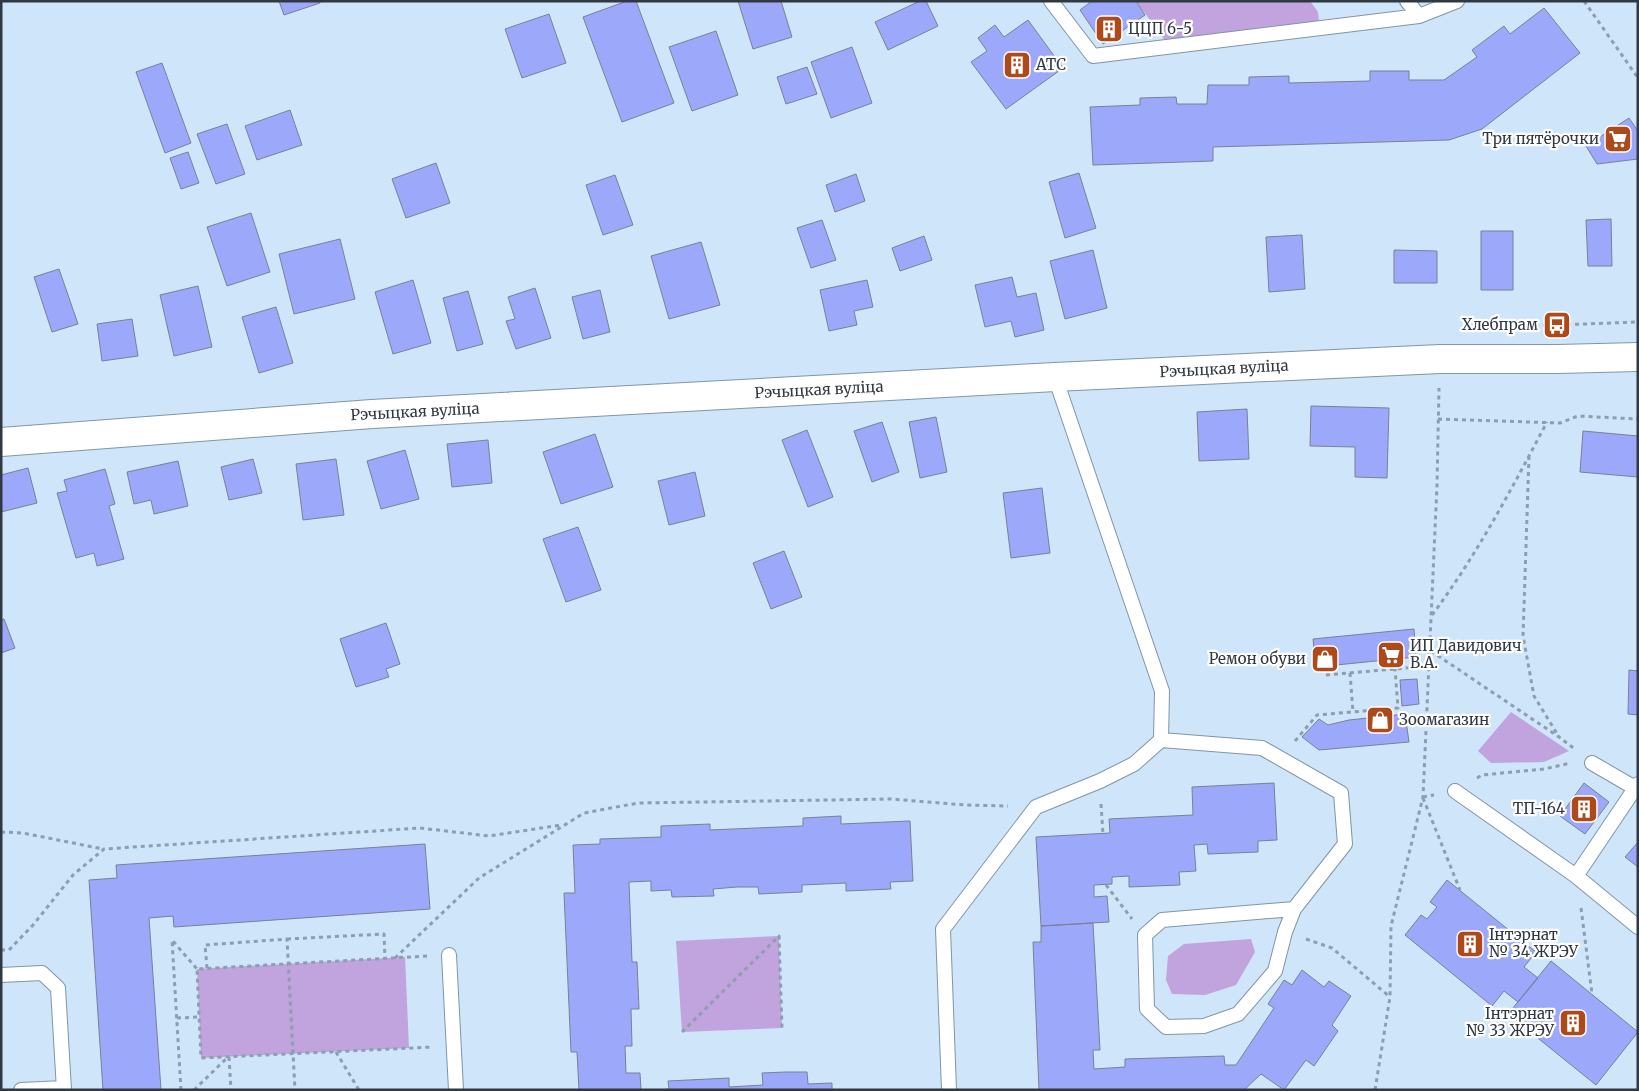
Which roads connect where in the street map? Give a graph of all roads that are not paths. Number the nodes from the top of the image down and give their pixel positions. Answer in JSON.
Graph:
{"nodes":[{"id":1,"x":1051,"y":1,"type":"edge"},
{"id":2,"x":1407,"y":1,"type":"edge"},
{"id":3,"x":1457,"y":1,"type":"edge"},
{"id":4,"x":1419,"y":16,"type":"junction"},
{"id":5,"x":1638,"y":357,"type":"edge"},
{"id":6,"x":1055,"y":377,"type":"junction"},
{"id":7,"x":1,"y":442,"type":"edge"},
{"id":8,"x":1161,"y":740,"type":"junction"},
{"id":9,"x":1590,"y":761,"type":"road end"},
{"id":10,"x":1636,"y":786,"type":"edge"},
{"id":11,"x":1455,"y":791,"type":"road end"},
{"id":12,"x":1576,"y":876,"type":"junction"},
{"id":13,"x":1294,"y":909,"type":"junction"},
{"id":14,"x":1638,"y":927,"type":"edge"},
{"id":15,"x":449,"y":955,"type":"road end"},
{"id":16,"x":1,"y":975,"type":"edge"},
{"id":17,"x":64,"y":1089,"type":"edge"},
{"id":18,"x":21,"y":1090,"type":"edge"},
{"id":19,"x":456,"y":1090,"type":"edge"},
{"id":20,"x":949,"y":1090,"type":"edge"}],
"edges":[{"from":1,"to":4,"type":"lane"},
{"from":2,"to":4,"type":"lane"},
{"from":3,"to":4,"type":"lane"},
{"from":5,"to":6,"type":"main road","name":"Рэчыцкая вуліца"},
{"from":6,"to":7,"type":"main road","name":"Рэчыцкая вуліца"},
{"from":6,"to":8,"type":"lane"},
{"from":8,"to":13,"type":"lane"},
{"from":8,"to":20,"type":"lane"},
{"from":9,"to":10,"type":"lane"},
{"from":10,"to":12,"type":"lane"},
{"from":11,"to":12,"type":"lane"},
{"from":12,"to":14,"type":"lane"},
{"from":13,"to":13,"type":"lane"},
{"from":15,"to":19,"type":"lane"},
{"from":16,"to":17,"type":"lane"},
{"from":17,"to":18,"type":"lane"}]}
